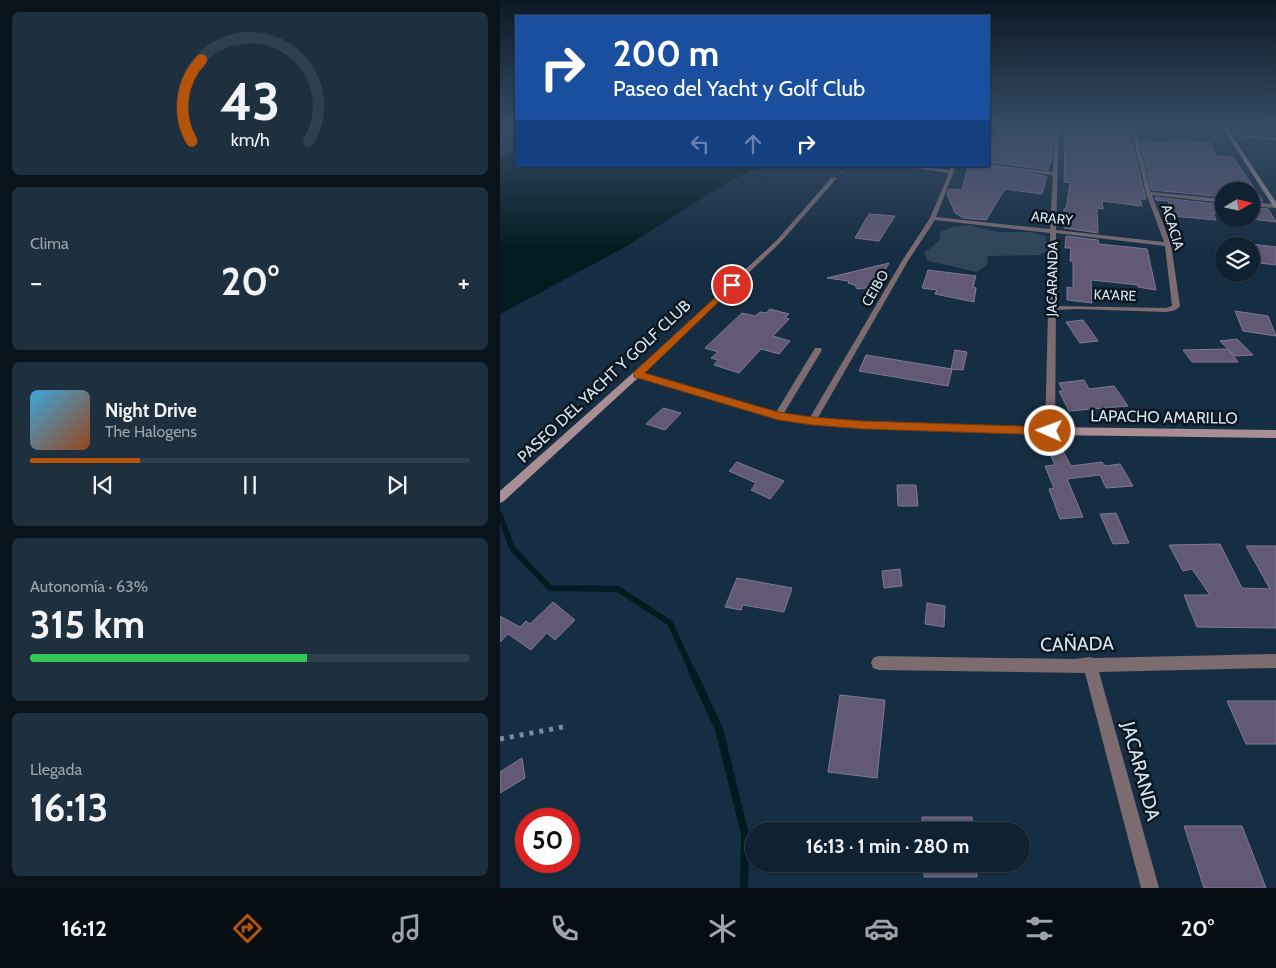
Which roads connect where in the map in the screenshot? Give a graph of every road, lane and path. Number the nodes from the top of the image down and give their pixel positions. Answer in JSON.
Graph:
{"nodes":[{"id":1,"x":1014,"y":168,"type":"edge"},
{"id":2,"x":1055,"y":168,"type":"edge"},
{"id":3,"x":1143,"y":168,"type":"edge"},
{"id":4,"x":1252,"y":168,"type":"edge"},
{"id":5,"x":952,"y":169,"type":"edge"},
{"id":6,"x":1055,"y":174,"type":"junction"},
{"id":7,"x":834,"y":178,"type":"dead end"},
{"id":8,"x":1149,"y":193,"type":"junction"},
{"id":9,"x":1215,"y":200,"type":"edge"},
{"id":10,"x":1260,"y":205,"type":"edge"},
{"id":11,"x":1276,"y":206,"type":"edge"},
{"id":12,"x":933,"y":218,"type":"junction"},
{"id":13,"x":1052,"y":231,"type":"junction"},
{"id":14,"x":1168,"y":244,"type":"junction"},
{"id":15,"x":1176,"y":306,"type":"joint"},
{"id":16,"x":1052,"y":308,"type":"junction"},
{"id":17,"x":818,"y":350,"type":"dead end"},
{"id":18,"x":637,"y":374,"type":"junction"},
{"id":19,"x":778,"y":416,"type":"junction"},
{"id":20,"x":812,"y":421,"type":"junction"},
{"id":21,"x":1050,"y":431,"type":"junction"},
{"id":22,"x":1276,"y":434,"type":"edge"},
{"id":23,"x":502,"y":496,"type":"edge"},
{"id":24,"x":1276,"y":661,"type":"edge"},
{"id":25,"x":878,"y":663,"type":"dead end"},
{"id":26,"x":1090,"y":664,"type":"junction"},
{"id":27,"x":568,"y":726,"type":"dead end"},
{"id":28,"x":500,"y":740,"type":"edge"},
{"id":29,"x":1150,"y":888,"type":"edge"}],
"edges":[{"from":1,"to":6,"type":"street"},
{"from":2,"to":6,"type":"street","name":"JACARANDA"},
{"from":3,"to":8,"type":"street","name":"ACACIA"},
{"from":4,"to":11,"type":"main road"},
{"from":5,"to":12,"type":"street","name":"CEIBO"},
{"from":6,"to":13,"type":"street","name":"JACARANDA"},
{"from":7,"to":18,"type":"street","name":"PASEO DEL YACHT Y GOLF CLUB"},
{"from":8,"to":9,"type":"street"},
{"from":8,"to":14,"type":"street","name":"ACACIA"},
{"from":10,"to":11,"type":"street"},
{"from":12,"to":13,"type":"street","name":"ARARY"},
{"from":12,"to":20,"type":"street","name":"CEIBO"},
{"from":13,"to":14,"type":"street","name":"ARARY"},
{"from":13,"to":16,"type":"street","name":"JACARANDA"},
{"from":14,"to":15,"type":"street","name":"ACACIA"},
{"from":15,"to":16,"type":"street","name":"KA'ARE"},
{"from":16,"to":21,"type":"street","name":"JACARANDA"},
{"from":17,"to":19,"type":"lane"},
{"from":18,"to":19,"type":"main road","name":"LAPACHO AMARILLO"},
{"from":18,"to":23,"type":"main road","name":"PASEO DEL YACHT Y GOLF CLUB"},
{"from":19,"to":20,"type":"main road","name":"LAPACHO AMARILLO"},
{"from":20,"to":21,"type":"main road","name":"LAPACHO AMARILLO"},
{"from":21,"to":22,"type":"main road","name":"LAPACHO AMARILLO"},
{"from":24,"to":26,"type":"street","name":"CAÑADA"},
{"from":25,"to":26,"type":"street","name":"CAÑADA"},
{"from":26,"to":29,"type":"street","name":"JACARANDA"},
{"from":27,"to":28,"type":"path"}]}
